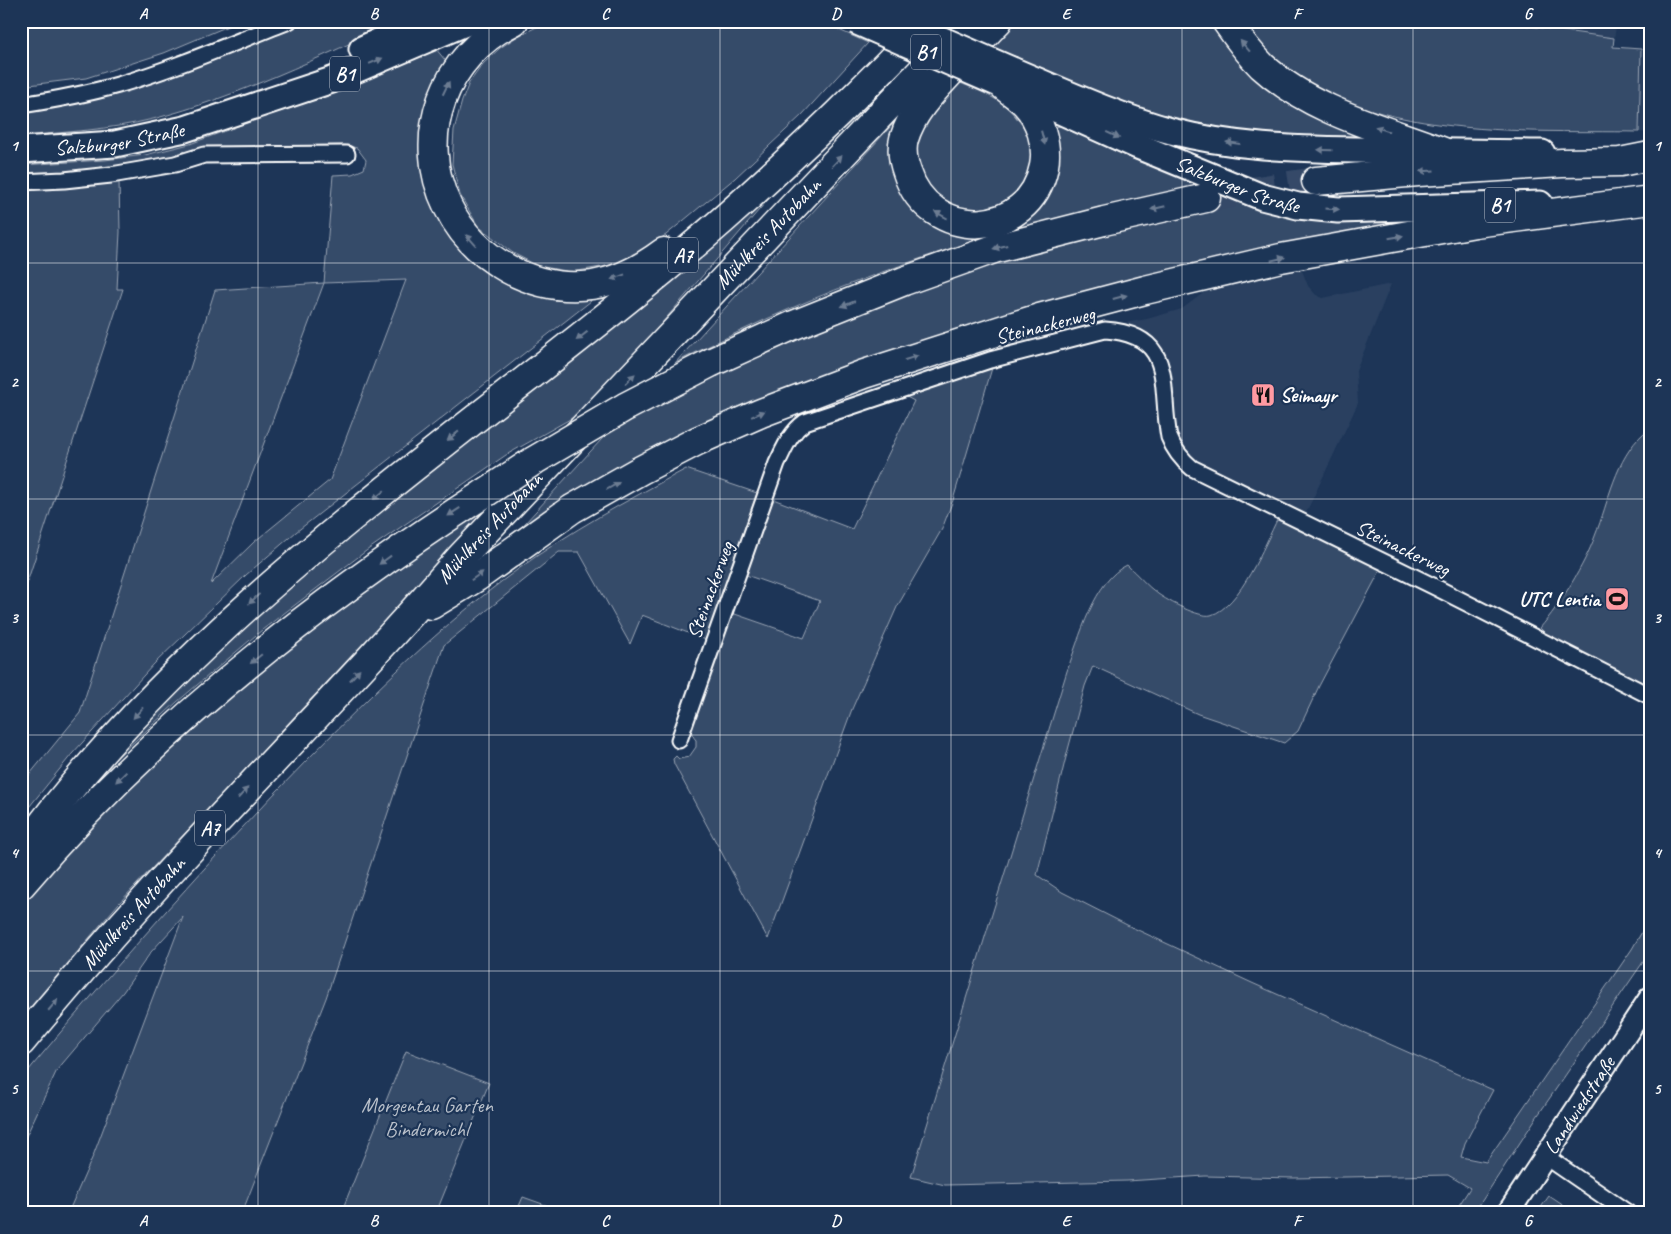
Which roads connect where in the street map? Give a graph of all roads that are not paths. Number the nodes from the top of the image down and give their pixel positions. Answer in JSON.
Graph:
{"nodes":[{"id":1,"x":289,"y":21,"type":"edge"},
{"id":2,"x":423,"y":21,"type":"edge"},
{"id":3,"x":470,"y":21,"type":"edge"},
{"id":4,"x":514,"y":21,"type":"edge"},
{"id":5,"x":855,"y":21,"type":"edge"},
{"id":6,"x":900,"y":21,"type":"edge"},
{"id":7,"x":909,"y":21,"type":"edge"},
{"id":8,"x":928,"y":21,"type":"edge"},
{"id":9,"x":969,"y":21,"type":"edge"},
{"id":10,"x":998,"y":21,"type":"edge"},
{"id":11,"x":1226,"y":21,"type":"edge"},
{"id":12,"x":1004,"y":80,"type":"junction"},
{"id":13,"x":21,"y":105,"type":"edge"},
{"id":14,"x":216,"y":119,"type":"junction"},
{"id":15,"x":21,"y":150,"type":"edge"},
{"id":16,"x":1444,"y":152,"type":"junction"},
{"id":17,"x":347,"y":154,"type":"dead end"},
{"id":18,"x":1650,"y":154,"type":"edge"},
{"id":19,"x":1316,"y":181,"type":"tunnel mouth"},
{"id":20,"x":21,"y":182,"type":"edge"},
{"id":21,"x":1206,"y":198,"type":"tunnel mouth"},
{"id":22,"x":1646,"y":200,"type":"edge"},
{"id":23,"x":407,"y":620,"type":"junction"},
{"id":24,"x":1650,"y":696,"type":"edge"},
{"id":25,"x":678,"y":740,"type":"dead end"},
{"id":26,"x":21,"y":852,"type":"edge"},
{"id":27,"x":21,"y":885,"type":"edge"},
{"id":28,"x":1650,"y":998,"type":"edge"},
{"id":29,"x":21,"y":1042,"type":"edge"},
{"id":30,"x":1545,"y":1156,"type":"junction"},
{"id":31,"x":1508,"y":1213,"type":"edge"},
{"id":32,"x":1628,"y":1213,"type":"edge"}],
"edges":[{"from":1,"to":13,"type":"street"},
{"from":2,"to":14,"type":"main road","name":"Salzburger Straße","number":"B1"},
{"from":14,"to":3,"type":"main road","name":"Salzburger Straße","number":"B1","one_way":true},
{"from":7,"to":4,"type":"highway","one_way":true},
{"from":5,"to":12,"type":"main road","name":"Salzburger Straße","number":"B1","bridge":true},
{"from":6,"to":12,"type":"main road","name":"Salzburger Straße","number":"B1","bridge":true},
{"from":8,"to":26,"type":"highway","name":"Mühlkreis Autobahn","number":"A7","one_way":true},
{"from":23,"to":9,"type":"highway","name":"Mühlkreis Autobahn","number":"A7","one_way":true},
{"from":12,"to":10,"type":"highway","one_way":true},
{"from":16,"to":11,"type":"highway","one_way":true},
{"from":16,"to":12,"type":"main road","name":"Salzburger Straße","number":"B1","one_way":true},
{"from":12,"to":22,"type":"main road","name":"Salzburger Straße","number":"B1","one_way":true},
{"from":14,"to":15,"type":"main road","name":"Salzburger Straße","number":"B1"},
{"from":16,"to":18,"type":"main road","name":"Salzburger Straße","number":"B1"},
{"from":17,"to":20,"type":"street"},
{"from":18,"to":19,"type":"highway","one_way":true},
{"from":21,"to":27,"type":"highway","one_way":true,"bridge":true},
{"from":23,"to":22,"type":"highway","one_way":true},
{"from":29,"to":23,"type":"highway","name":"Mühlkreis Autobahn","number":"A7","one_way":true},
{"from":24,"to":25,"type":"street","name":"Steinackerweg"},
{"from":28,"to":30,"type":"main road","name":"Landwiedstraße"},
{"from":30,"to":31,"type":"main road","name":"Landwiedstraße"},
{"from":30,"to":32,"type":"street"}]}
